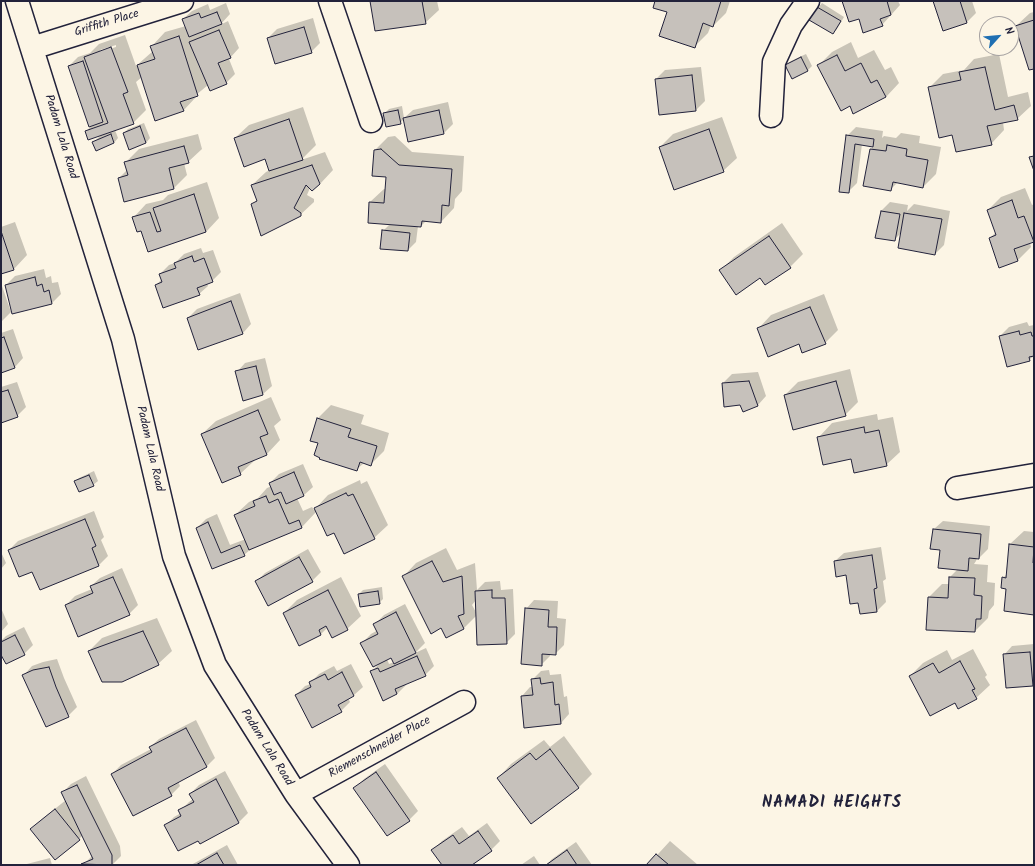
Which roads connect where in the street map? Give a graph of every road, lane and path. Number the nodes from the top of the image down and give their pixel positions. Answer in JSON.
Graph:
{"nodes":[{"id":1,"x":17,"y":1,"type":"edge"},
{"id":2,"x":182,"y":1,"type":"edge"},
{"id":3,"x":330,"y":1,"type":"edge"},
{"id":4,"x":808,"y":1,"type":"edge"},
{"id":5,"x":32,"y":48,"type":"junction"},
{"id":6,"x":771,"y":116,"type":"dead end"},
{"id":7,"x":371,"y":121,"type":"dead end"},
{"id":8,"x":1034,"y":475,"type":"edge"},
{"id":9,"x":957,"y":488,"type":"dead end"},
{"id":10,"x":464,"y":702,"type":"dead end"},
{"id":11,"x":296,"y":794,"type":"junction"},
{"id":12,"x":348,"y":865,"type":"edge"}],
"edges":[{"from":1,"to":5,"type":"street","name":"Padam Lala Road"},
{"from":2,"to":5,"type":"street","name":"Griffith Place"},
{"from":3,"to":7,"type":"street"},
{"from":4,"to":6,"type":"street"},
{"from":5,"to":11,"type":"street","name":"Padam Lala Road"},
{"from":8,"to":9,"type":"street"},
{"from":10,"to":11,"type":"street","name":"Riemenschneider Place"},
{"from":11,"to":12,"type":"street","name":"Padam Lala Road"}]}
